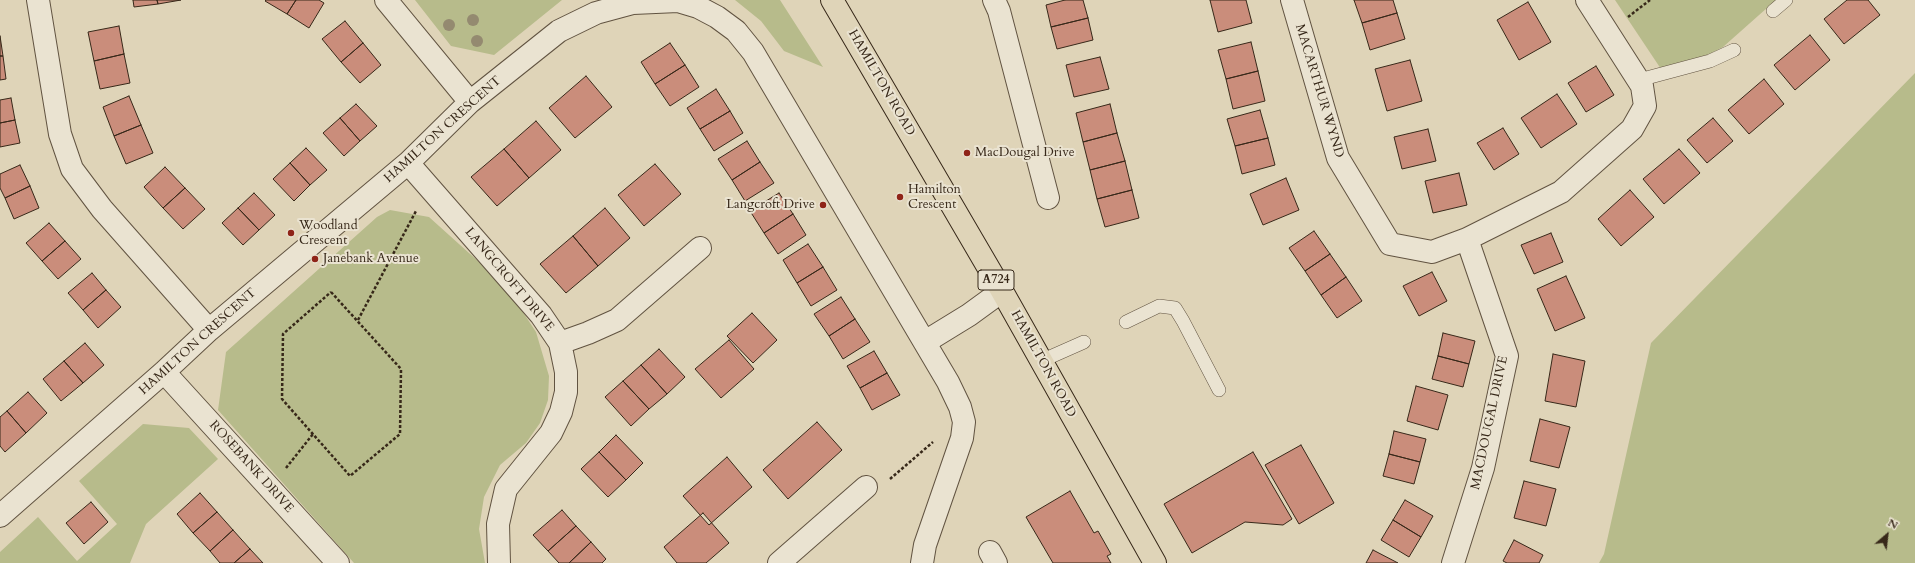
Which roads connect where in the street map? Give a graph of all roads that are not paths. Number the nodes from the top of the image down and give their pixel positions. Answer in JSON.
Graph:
{"nodes":[{"id":1,"x":38,"y":0,"type":"edge"},
{"id":2,"x":386,"y":0,"type":"edge"},
{"id":3,"x":832,"y":0,"type":"edge"},
{"id":4,"x":994,"y":0,"type":"edge"},
{"id":5,"x":1292,"y":0,"type":"edge"},
{"id":6,"x":1587,"y":0,"type":"edge"},
{"id":7,"x":1786,"y":0,"type":"edge"},
{"id":8,"x":1773,"y":12,"type":"dead end"},
{"id":9,"x":1734,"y":50,"type":"dead end"},
{"id":10,"x":1639,"y":80,"type":"junction"},
{"id":11,"x":470,"y":102,"type":"junction"},
{"id":12,"x":408,"y":163,"type":"junction"},
{"id":13,"x":1048,"y":198,"type":"dead end"},
{"id":14,"x":1467,"y":239,"type":"junction"},
{"id":15,"x":700,"y":248,"type":"dead end"},
{"id":16,"x":1002,"y":291,"type":"junction"},
{"id":17,"x":1126,"y":322,"type":"dead end"},
{"id":18,"x":209,"y":330,"type":"junction"},
{"id":19,"x":925,"y":342,"type":"junction"},
{"id":20,"x":1084,"y":342,"type":"dead end"},
{"id":21,"x":560,"y":344,"type":"junction"},
{"id":22,"x":1041,"y":361,"type":"junction"},
{"id":23,"x":164,"y":372,"type":"junction"},
{"id":24,"x":1219,"y":390,"type":"dead end"},
{"id":25,"x":866,"y":487,"type":"dead end"},
{"id":26,"x":0,"y":516,"type":"edge"},
{"id":27,"x":338,"y":563,"type":"edge"},
{"id":28,"x":499,"y":563,"type":"edge"},
{"id":29,"x":779,"y":563,"type":"edge"},
{"id":30,"x":922,"y":563,"type":"edge"},
{"id":31,"x":1155,"y":563,"type":"edge"},
{"id":32,"x":1453,"y":563,"type":"edge"}],
"edges":[{"from":1,"to":18,"type":"street"},
{"from":2,"to":11,"type":"street"},
{"from":3,"to":16,"type":"main road","name":"HAMILTON ROAD","number":"A724"},
{"from":4,"to":13,"type":"street"},
{"from":5,"to":14,"type":"street","name":"MACARTHUR WYND"},
{"from":6,"to":10,"type":"street","name":"MACARTHUR WYND"},
{"from":7,"to":8,"type":"lane"},
{"from":9,"to":10,"type":"lane"},
{"from":10,"to":14,"type":"street","name":"MACARTHUR WYND"},
{"from":11,"to":12,"type":"street","name":"HAMILTON CRESCENT"},
{"from":11,"to":19,"type":"street","name":"HAMILTON CRESCENT"},
{"from":12,"to":18,"type":"street","name":"HAMILTON CRESCENT"},
{"from":12,"to":21,"type":"street","name":"LANGCROFT DRIVE"},
{"from":14,"to":32,"type":"street","name":"MACDOUGAL DRIVE"},
{"from":15,"to":21,"type":"street"},
{"from":16,"to":19,"type":"street"},
{"from":16,"to":22,"type":"main road","name":"HAMILTON ROAD","number":"A724"},
{"from":17,"to":24,"type":"lane"},
{"from":18,"to":23,"type":"street","name":"HAMILTON CRESCENT"},
{"from":19,"to":30,"type":"street","name":"HAMILTON CRESCENT"},
{"from":20,"to":22,"type":"lane"},
{"from":21,"to":28,"type":"street","name":"LANGCROFT DRIVE"},
{"from":22,"to":31,"type":"main road","name":"HAMILTON ROAD","number":"A724"},
{"from":23,"to":26,"type":"street","name":"HAMILTON CRESCENT"},
{"from":23,"to":27,"type":"street","name":"ROSEBANK DRIVE"},
{"from":25,"to":29,"type":"street"}]}
